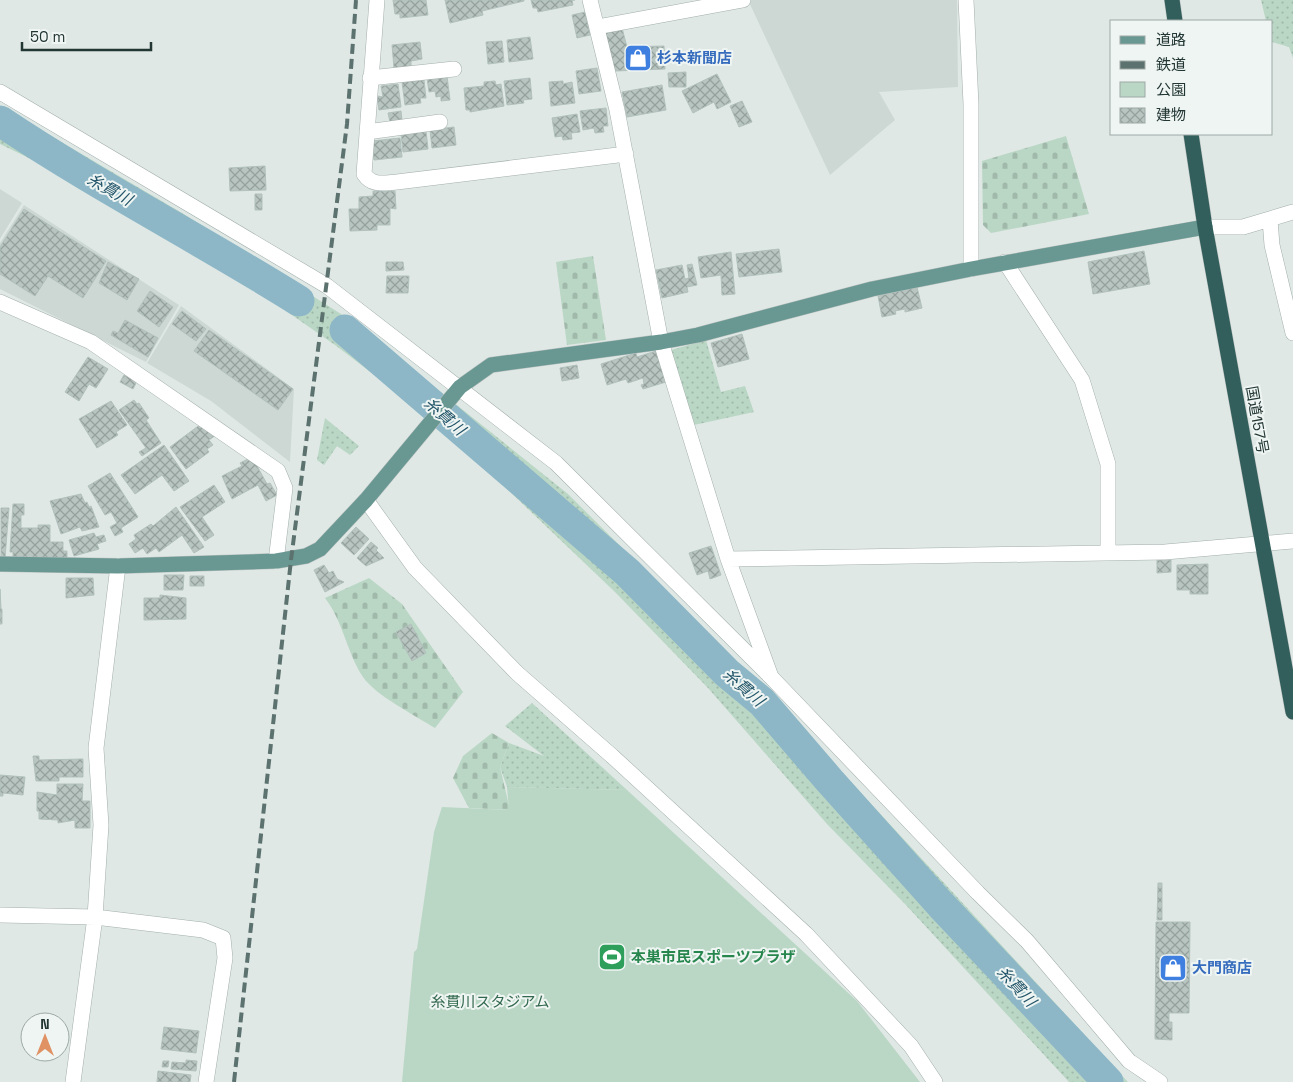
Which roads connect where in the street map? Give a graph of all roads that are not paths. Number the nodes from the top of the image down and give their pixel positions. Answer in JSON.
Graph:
{"nodes":[{"id":1,"x":377,"y":0,"type":"edge"},
{"id":2,"x":590,"y":0,"type":"edge"},
{"id":3,"x":743,"y":0,"type":"edge"},
{"id":4,"x":966,"y":0,"type":"edge"},
{"id":5,"x":1172,"y":0,"type":"edge"},
{"id":6,"x":1175,"y":20,"type":"edge"},
{"id":7,"x":597,"y":27,"type":"junction"},
{"id":8,"x":454,"y":69,"type":"dead end"},
{"id":9,"x":370,"y":78,"type":"junction"},
{"id":10,"x":0,"y":92,"type":"edge"},
{"id":11,"x":440,"y":122,"type":"dead end"},
{"id":12,"x":367,"y":132,"type":"junction"},
{"id":13,"x":1192,"y":135,"type":"edge"},
{"id":14,"x":626,"y":154,"type":"junction"},
{"id":15,"x":1293,"y":212,"type":"edge"},
{"id":16,"x":1270,"y":220,"type":"junction"},
{"id":17,"x":1205,"y":227,"type":"junction"},
{"id":18,"x":1005,"y":262,"type":"junction"},
{"id":19,"x":971,"y":268,"type":"junction"},
{"id":20,"x":0,"y":302,"type":"edge"},
{"id":21,"x":1293,"y":333,"type":"edge"},
{"id":22,"x":661,"y":342,"type":"junction"},
{"id":23,"x":456,"y":393,"type":"junction"},
{"id":24,"x":366,"y":500,"type":"junction"},
{"id":25,"x":1293,"y":541,"type":"edge"},
{"id":26,"x":1261,"y":545,"type":"junction"},
{"id":27,"x":1108,"y":552,"type":"junction"},
{"id":28,"x":728,"y":559,"type":"junction"},
{"id":29,"x":276,"y":561,"type":"junction"},
{"id":30,"x":0,"y":564,"type":"edge"},
{"id":31,"x":118,"y":566,"type":"junction"},
{"id":32,"x":772,"y":678,"type":"junction"},
{"id":33,"x":1293,"y":712,"type":"edge"},
{"id":34,"x":0,"y":915,"type":"edge"},
{"id":35,"x":95,"y":916,"type":"junction"},
{"id":36,"x":74,"y":1082,"type":"edge"},
{"id":37,"x":206,"y":1082,"type":"edge"},
{"id":38,"x":935,"y":1082,"type":"edge"},
{"id":39,"x":1160,"y":1082,"type":"edge"}],
"edges":[{"from":1,"to":9,"type":"street"},
{"from":2,"to":7,"type":"street"},
{"from":3,"to":7,"type":"street"},
{"from":4,"to":19,"type":"street"},
{"from":5,"to":6,"type":"highway"},
{"from":7,"to":14,"type":"street"},
{"from":8,"to":9,"type":"street"},
{"from":9,"to":12,"type":"street"},
{"from":10,"to":23,"type":"street"},
{"from":11,"to":12,"type":"street"},
{"from":12,"to":14,"type":"street"},
{"from":13,"to":17,"type":"highway","name":"国道157号"},
{"from":14,"to":22,"type":"street"},
{"from":15,"to":16,"type":"street"},
{"from":16,"to":17,"type":"street"},
{"from":16,"to":21,"type":"street"},
{"from":17,"to":18,"type":"main road"},
{"from":17,"to":26,"type":"highway","name":"国道157号"},
{"from":18,"to":19,"type":"main road"},
{"from":18,"to":27,"type":"street"},
{"from":19,"to":22,"type":"main road"},
{"from":20,"to":29,"type":"street"},
{"from":22,"to":23,"type":"main road"},
{"from":22,"to":28,"type":"street"},
{"from":23,"to":24,"type":"main road"},
{"from":23,"to":32,"type":"street"},
{"from":24,"to":29,"type":"main road"},
{"from":24,"to":38,"type":"street"},
{"from":25,"to":26,"type":"street"},
{"from":26,"to":27,"type":"street"},
{"from":26,"to":33,"type":"highway","name":"国道157号"},
{"from":27,"to":28,"type":"street"},
{"from":28,"to":32,"type":"street"},
{"from":29,"to":31,"type":"main road"},
{"from":30,"to":31,"type":"main road"},
{"from":31,"to":35,"type":"street"},
{"from":32,"to":39,"type":"street"},
{"from":34,"to":35,"type":"street"},
{"from":35,"to":36,"type":"street"},
{"from":35,"to":37,"type":"street"}]}
